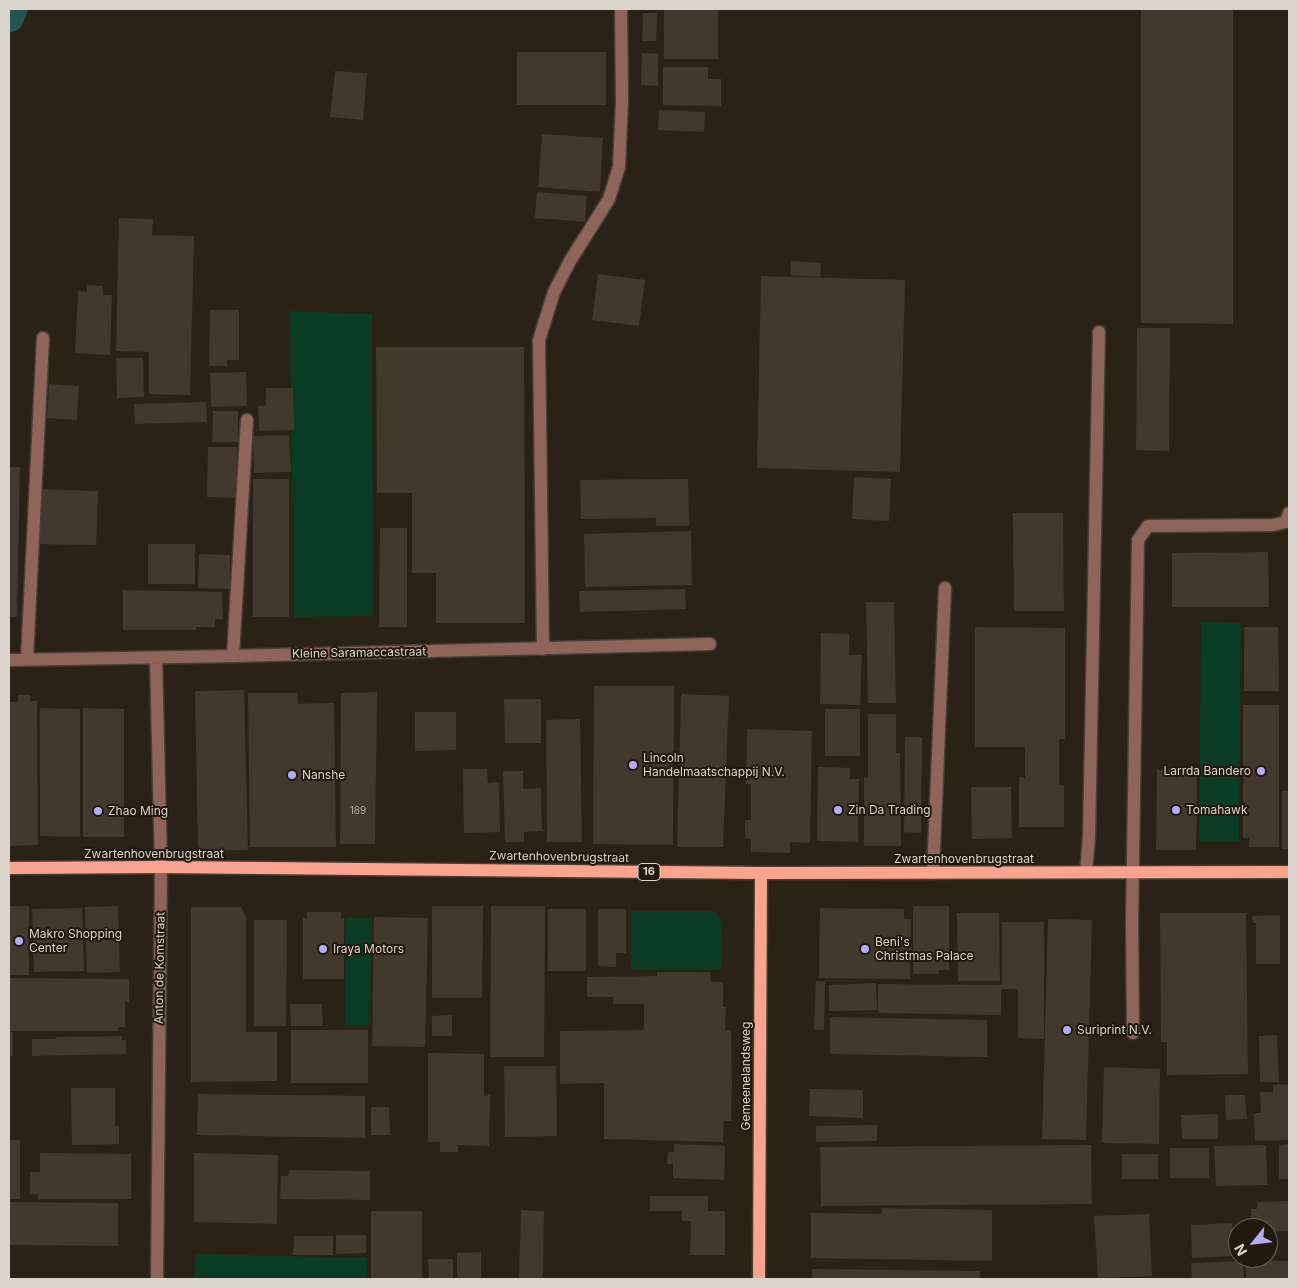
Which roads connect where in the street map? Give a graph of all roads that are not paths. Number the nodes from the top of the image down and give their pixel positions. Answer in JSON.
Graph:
{"nodes":[{"id":1,"x":621,"y":9,"type":"edge"},
{"id":2,"x":1099,"y":332,"type":"dead end"},
{"id":3,"x":43,"y":338,"type":"dead end"},
{"id":4,"x":247,"y":420,"type":"dead end"},
{"id":5,"x":1289,"y":512,"type":"edge"},
{"id":6,"x":945,"y":588,"type":"dead end"},
{"id":7,"x":710,"y":644,"type":"dead end"},
{"id":8,"x":543,"y":649,"type":"junction"},
{"id":9,"x":233,"y":656,"type":"junction"},
{"id":10,"x":156,"y":658,"type":"junction"},
{"id":11,"x":28,"y":659,"type":"junction"},
{"id":12,"x":9,"y":660,"type":"edge"},
{"id":13,"x":161,"y":867,"type":"junction"},
{"id":14,"x":9,"y":868,"type":"edge"},
{"id":15,"x":1086,"y":872,"type":"junction"},
{"id":16,"x":1133,"y":872,"type":"junction"},
{"id":17,"x":1289,"y":872,"type":"edge"},
{"id":18,"x":761,"y":873,"type":"junction"},
{"id":19,"x":933,"y":873,"type":"junction"},
{"id":20,"x":1132,"y":1033,"type":"dead end"},
{"id":21,"x":157,"y":1279,"type":"edge"},
{"id":22,"x":759,"y":1279,"type":"edge"}],
"edges":[{"from":1,"to":8,"type":"street"},
{"from":2,"to":15,"type":"street"},
{"from":3,"to":11,"type":"street"},
{"from":4,"to":9,"type":"street"},
{"from":5,"to":16,"type":"street"},
{"from":6,"to":19,"type":"street"},
{"from":7,"to":8,"type":"street","name":"Kleine Saramaccastraat"},
{"from":8,"to":9,"type":"street","name":"Kleine Saramaccastraat"},
{"from":9,"to":10,"type":"street","name":"Kleine Saramaccastraat"},
{"from":10,"to":11,"type":"street","name":"Kleine Saramaccastraat"},
{"from":10,"to":13,"type":"street","name":"Anton de Komstraat"},
{"from":11,"to":12,"type":"street","name":"Kleine Saramaccastraat"},
{"from":13,"to":14,"type":"main road","name":"Zwartenhovenbrugstraat","number":"16"},
{"from":13,"to":18,"type":"main road","name":"Zwartenhovenbrugstraat","number":"16"},
{"from":13,"to":21,"type":"street","name":"Anton de Komstraat"},
{"from":15,"to":16,"type":"main road","name":"Zwartenhovenbrugstraat","number":"16"},
{"from":15,"to":19,"type":"main road","name":"Zwartenhovenbrugstraat","number":"16"},
{"from":16,"to":17,"type":"main road","name":"Zwartenhovenbrugstraat","number":"16"},
{"from":16,"to":20,"type":"street"},
{"from":18,"to":19,"type":"main road","name":"Zwartenhovenbrugstraat","number":"16"},
{"from":18,"to":22,"type":"main road","name":"Gemeenelandsweg"}]}
